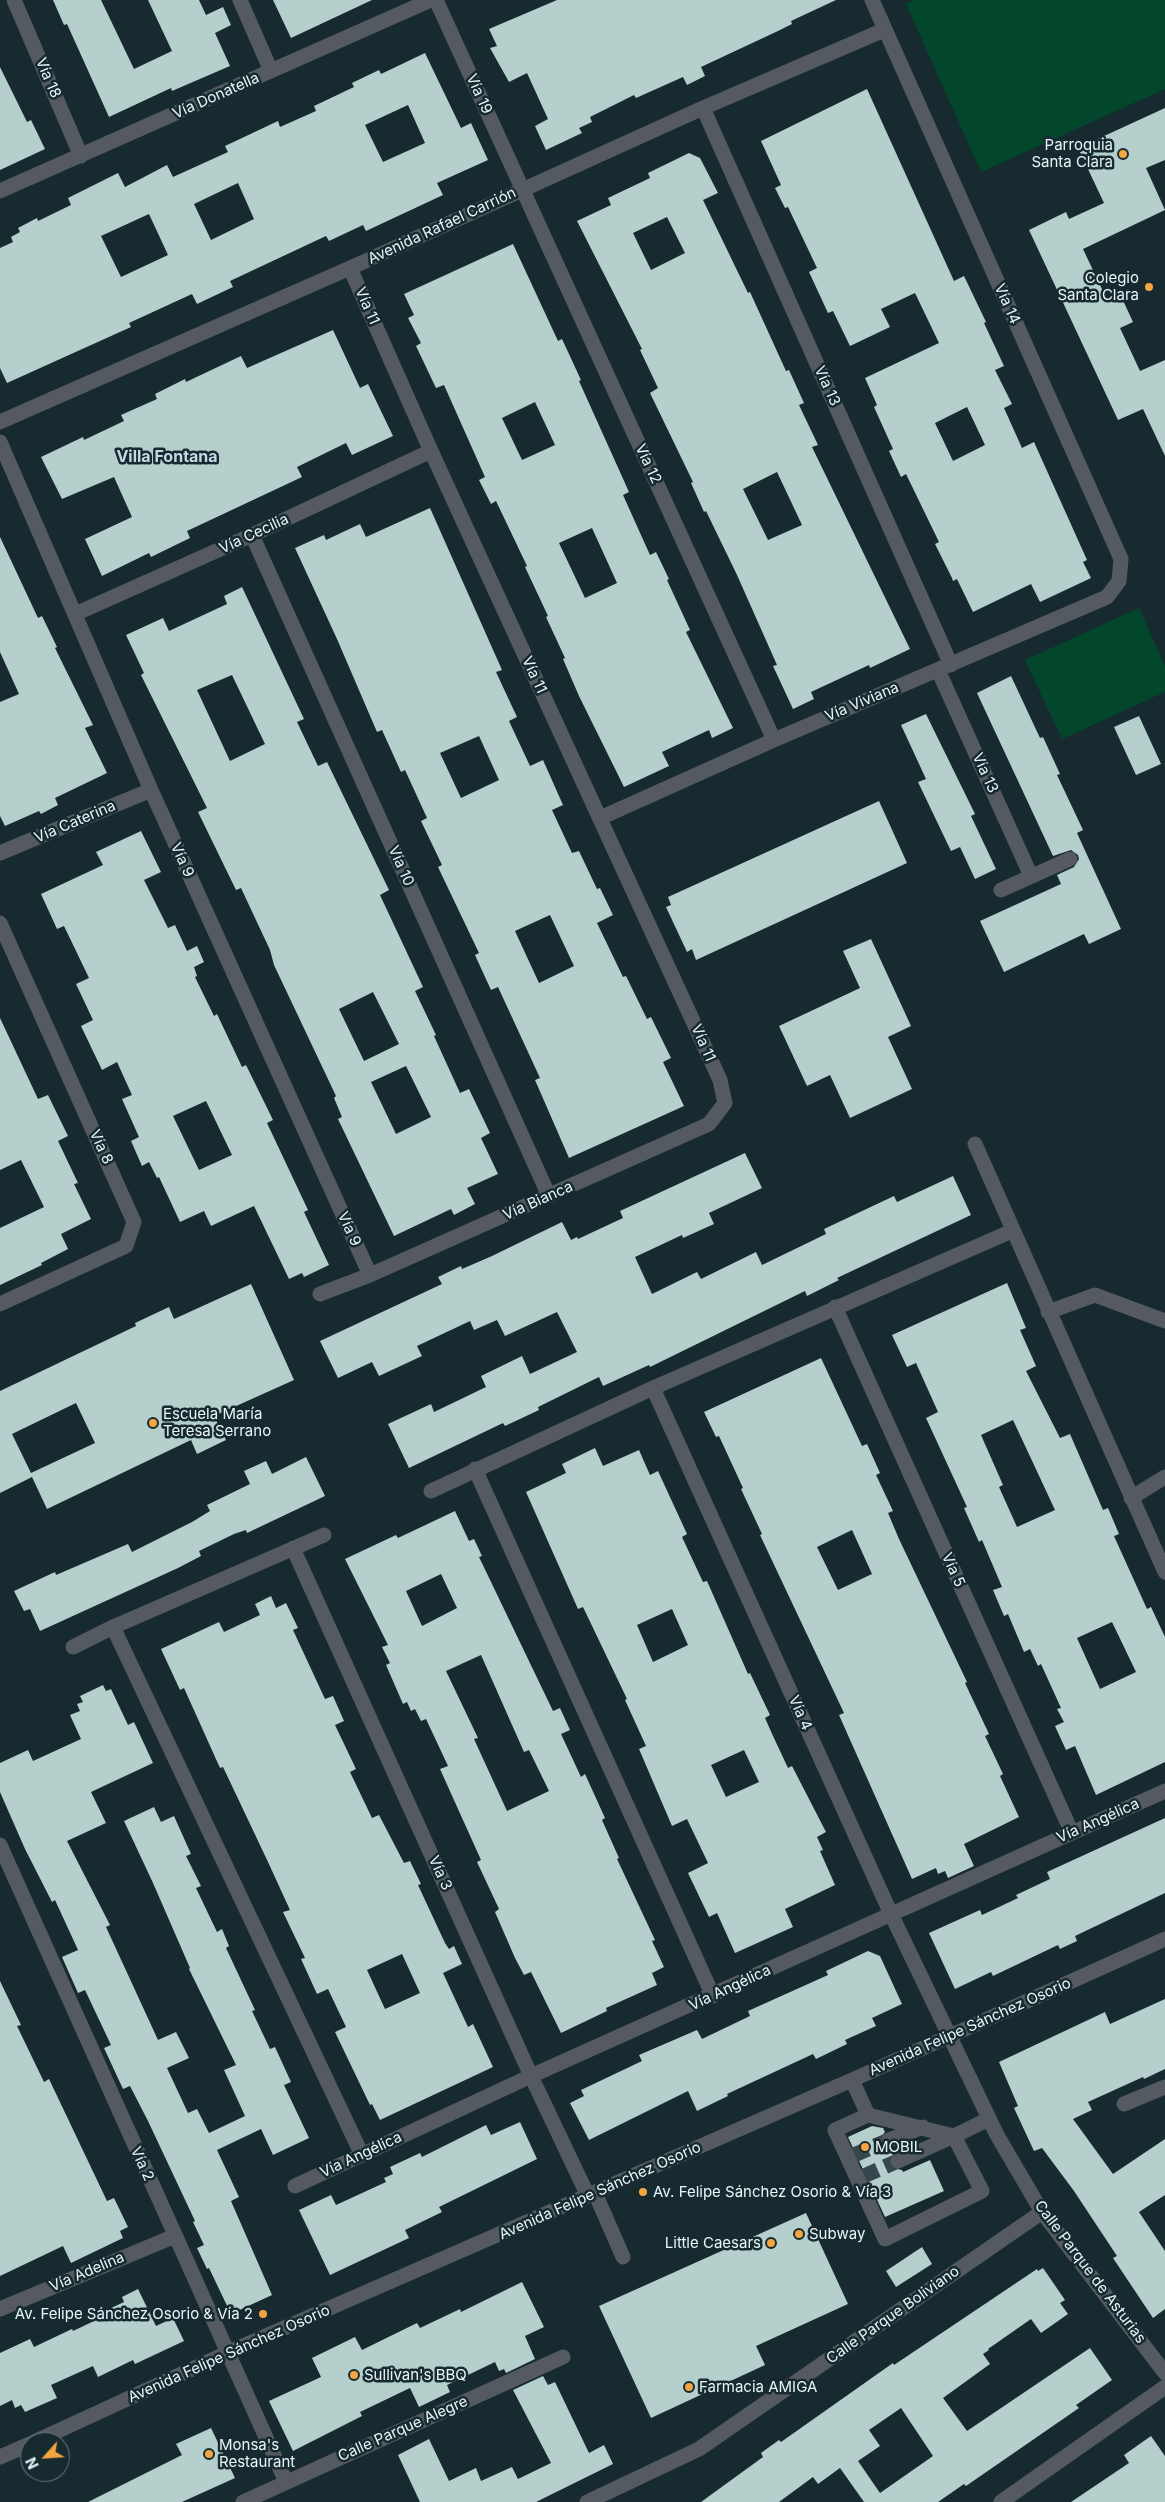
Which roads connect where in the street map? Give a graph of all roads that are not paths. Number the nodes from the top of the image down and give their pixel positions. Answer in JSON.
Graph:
{"nodes":[{"id":1,"x":14,"y":0,"type":"edge"},
{"id":2,"x":240,"y":0,"type":"edge"},
{"id":3,"x":432,"y":0,"type":"edge"},
{"id":4,"x":436,"y":0,"type":"edge"},
{"id":5,"x":872,"y":0,"type":"edge"},
{"id":6,"x":884,"y":30,"type":"junction"},
{"id":7,"x":271,"y":71,"type":"junction"},
{"id":8,"x":703,"y":108,"type":"junction"},
{"id":9,"x":81,"y":156,"type":"junction"},
{"id":10,"x":522,"y":189,"type":"junction"},
{"id":11,"x":0,"y":191,"type":"edge"},
{"id":12,"x":350,"y":268,"type":"junction"},
{"id":13,"x":0,"y":422,"type":"edge"},
{"id":14,"x":0,"y":442,"type":"edge"},
{"id":15,"x":431,"y":451,"type":"junction"},
{"id":16,"x":252,"y":536,"type":"junction"},
{"id":17,"x":1119,"y":581,"type":"joint"},
{"id":18,"x":76,"y":614,"type":"junction"},
{"id":19,"x":945,"y":667,"type":"junction"},
{"id":20,"x":774,"y":740,"type":"junction"},
{"id":21,"x":151,"y":790,"type":"junction"},
{"id":22,"x":600,"y":818,"type":"junction"},
{"id":23,"x":0,"y":853,"type":"edge"},
{"id":24,"x":1070,"y":859,"type":"dead end"},
{"id":25,"x":1031,"y":876,"type":"junction"},
{"id":26,"x":1001,"y":890,"type":"dead end"},
{"id":27,"x":0,"y":923,"type":"edge"},
{"id":28,"x":720,"y":1080,"type":"joint"},
{"id":29,"x":975,"y":1144,"type":"dead end"},
{"id":30,"x":549,"y":1196,"type":"junction"},
{"id":31,"x":1012,"y":1230,"type":"junction"},
{"id":32,"x":370,"y":1275,"type":"junction"},
{"id":33,"x":320,"y":1294,"type":"dead end"},
{"id":34,"x":0,"y":1304,"type":"edge"},
{"id":35,"x":835,"y":1307,"type":"junction"},
{"id":36,"x":1048,"y":1312,"type":"junction"},
{"id":37,"x":1165,"y":1321,"type":"edge"},
{"id":38,"x":653,"y":1388,"type":"junction"},
{"id":39,"x":475,"y":1469,"type":"junction"},
{"id":40,"x":1165,"y":1477,"type":"edge"},
{"id":41,"x":431,"y":1491,"type":"dead end"},
{"id":42,"x":1131,"y":1498,"type":"junction"},
{"id":43,"x":324,"y":1535,"type":"dead end"},
{"id":44,"x":293,"y":1548,"type":"junction"},
{"id":45,"x":1165,"y":1572,"type":"edge"},
{"id":46,"x":114,"y":1627,"type":"junction"},
{"id":47,"x":74,"y":1647,"type":"dead end"},
{"id":48,"x":1165,"y":1791,"type":"edge"},
{"id":49,"x":1072,"y":1833,"type":"junction"},
{"id":50,"x":0,"y":1845,"type":"edge"},
{"id":51,"x":891,"y":1914,"type":"junction"},
{"id":52,"x":1165,"y":1939,"type":"edge"},
{"id":53,"x":713,"y":1996,"type":"junction"},
{"id":54,"x":949,"y":2037,"type":"junction"},
{"id":55,"x":531,"y":2076,"type":"junction"},
{"id":56,"x":852,"y":2080,"type":"junction"},
{"id":57,"x":1165,"y":2087,"type":"edge"},
{"id":58,"x":1124,"y":2104,"type":"dead end"},
{"id":59,"x":868,"y":2115,"type":"junction"},
{"id":60,"x":989,"y":2119,"type":"junction"},
{"id":61,"x":923,"y":2127,"type":"junction"},
{"id":62,"x":954,"y":2136,"type":"junction"},
{"id":63,"x":888,"y":2140,"type":"tunnel mouth"},
{"id":64,"x":362,"y":2155,"type":"junction"},
{"id":65,"x":898,"y":2161,"type":"tunnel mouth"},
{"id":66,"x":295,"y":2186,"type":"dead end"},
{"id":67,"x":592,"y":2195,"type":"junction"},
{"id":68,"x":1042,"y":2212,"type":"junction"},
{"id":69,"x":175,"y":2236,"type":"junction"},
{"id":70,"x":624,"y":2257,"type":"dead end"},
{"id":71,"x":0,"y":2309,"type":"edge"},
{"id":72,"x":229,"y":2352,"type":"junction"},
{"id":73,"x":563,"y":2358,"type":"dead end"},
{"id":74,"x":1165,"y":2373,"type":"edge"},
{"id":75,"x":1165,"y":2387,"type":"edge"},
{"id":76,"x":56,"y":2432,"type":"edge"},
{"id":77,"x":20,"y":2449,"type":"edge"},
{"id":78,"x":0,"y":2458,"type":"edge"},
{"id":79,"x":286,"y":2482,"type":"junction"},
{"id":80,"x":243,"y":2502,"type":"edge"},
{"id":81,"x":587,"y":2502,"type":"edge"},
{"id":82,"x":1001,"y":2502,"type":"edge"}],
"edges":[{"from":1,"to":9,"type":"street","name":"Vía 18"},
{"from":2,"to":7,"type":"street"},
{"from":3,"to":7,"type":"street","name":"Vía Donatella"},
{"from":4,"to":10,"type":"street","name":"Vía 19"},
{"from":5,"to":6,"type":"street","name":"Vía 14"},
{"from":6,"to":8,"type":"street","name":"Avenida Rafael Carrión"},
{"from":6,"to":17,"type":"street","name":"Vía 14"},
{"from":7,"to":9,"type":"street","name":"Vía Donatella"},
{"from":8,"to":10,"type":"street","name":"Avenida Rafael Carrión"},
{"from":8,"to":19,"type":"street","name":"Vía 13"},
{"from":9,"to":11,"type":"street","name":"Vía Donatella"},
{"from":10,"to":12,"type":"street","name":"Avenida Rafael Carrión"},
{"from":10,"to":20,"type":"street","name":"Vía 12"},
{"from":12,"to":13,"type":"street","name":"Avenida Rafael Carrión"},
{"from":12,"to":15,"type":"street","name":"Vía 11"},
{"from":14,"to":18,"type":"street","name":"Vía 9"},
{"from":15,"to":16,"type":"street","name":"Vía Cecilia"},
{"from":15,"to":22,"type":"street","name":"Vía 11"},
{"from":16,"to":18,"type":"street","name":"Vía Cecilia"},
{"from":16,"to":30,"type":"street","name":"Vía 10"},
{"from":17,"to":19,"type":"street","name":"Vía Viviana"},
{"from":18,"to":21,"type":"street","name":"Vía 9"},
{"from":19,"to":20,"type":"street","name":"Vía Viviana"},
{"from":19,"to":25,"type":"street","name":"Vía 13"},
{"from":20,"to":22,"type":"street","name":"Vía Viviana"},
{"from":21,"to":23,"type":"street","name":"Vía Caterina"},
{"from":21,"to":32,"type":"street","name":"Vía 9"},
{"from":22,"to":28,"type":"street","name":"Vía 11"},
{"from":24,"to":25,"type":"street"},
{"from":25,"to":26,"type":"street"},
{"from":27,"to":34,"type":"street","name":"Vía 8"},
{"from":28,"to":30,"type":"street","name":"Vía Bianca"},
{"from":29,"to":31,"type":"street"},
{"from":30,"to":32,"type":"street","name":"Vía Bianca"},
{"from":31,"to":35,"type":"street"},
{"from":31,"to":36,"type":"street"},
{"from":32,"to":33,"type":"street","name":"Vía Bianca"},
{"from":35,"to":38,"type":"street"},
{"from":35,"to":49,"type":"street","name":"Vía 5"},
{"from":36,"to":37,"type":"street"},
{"from":36,"to":42,"type":"street"},
{"from":38,"to":39,"type":"street"},
{"from":38,"to":51,"type":"street","name":"Vía 4"},
{"from":39,"to":41,"type":"street"},
{"from":39,"to":53,"type":"street"},
{"from":40,"to":42,"type":"street"},
{"from":42,"to":45,"type":"street"},
{"from":43,"to":44,"type":"street"},
{"from":44,"to":46,"type":"street"},
{"from":44,"to":55,"type":"street","name":"Vía 3"},
{"from":46,"to":47,"type":"street"},
{"from":46,"to":64,"type":"street"},
{"from":48,"to":49,"type":"street","name":"Vía Angélica"},
{"from":49,"to":51,"type":"street","name":"Vía Angélica"},
{"from":50,"to":69,"type":"street","name":"Vía 2"},
{"from":51,"to":53,"type":"street","name":"Vía Angélica"},
{"from":51,"to":54,"type":"street","name":"Vía 4"},
{"from":52,"to":54,"type":"street","name":"Avenida Felipe Sánchez Osorio"},
{"from":53,"to":55,"type":"street","name":"Vía Angélica"},
{"from":54,"to":56,"type":"street","name":"Avenida Felipe Sánchez Osorio"},
{"from":54,"to":60,"type":"street","name":"Calle Parque de Asturias"},
{"from":55,"to":64,"type":"street","name":"Vía Angélica"},
{"from":55,"to":67,"type":"street","name":"Vía 3"},
{"from":56,"to":59,"type":"street"},
{"from":56,"to":67,"type":"street","name":"Avenida Felipe Sánchez Osorio"},
{"from":57,"to":58,"type":"street"},
{"from":59,"to":61,"type":"street"},
{"from":59,"to":62,"type":"street"},
{"from":60,"to":62,"type":"street"},
{"from":60,"to":68,"type":"street","name":"Calle Parque de Asturias"},
{"from":61,"to":62,"type":"street"},
{"from":61,"to":63,"type":"street"},
{"from":62,"to":65,"type":"street"},
{"from":64,"to":66,"type":"street","name":"Vía Angélica"},
{"from":67,"to":70,"type":"street","name":"Vía 3"},
{"from":67,"to":72,"type":"street","name":"Avenida Felipe Sánchez Osorio"},
{"from":68,"to":74,"type":"street","name":"Calle Parque de Asturias"},
{"from":68,"to":81,"type":"street","name":"Calle Parque Boliviano"},
{"from":69,"to":71,"type":"street","name":"Vía Adelina"},
{"from":69,"to":72,"type":"street","name":"Vía 2"},
{"from":72,"to":76,"type":"street","name":"Avenida Felipe Sánchez Osorio"},
{"from":72,"to":79,"type":"street","name":"Vía 2"},
{"from":73,"to":79,"type":"street","name":"Calle Parque Alegre"},
{"from":75,"to":82,"type":"street"},
{"from":77,"to":78,"type":"street"},
{"from":79,"to":80,"type":"street","name":"Calle Parque Alegre"}]}
